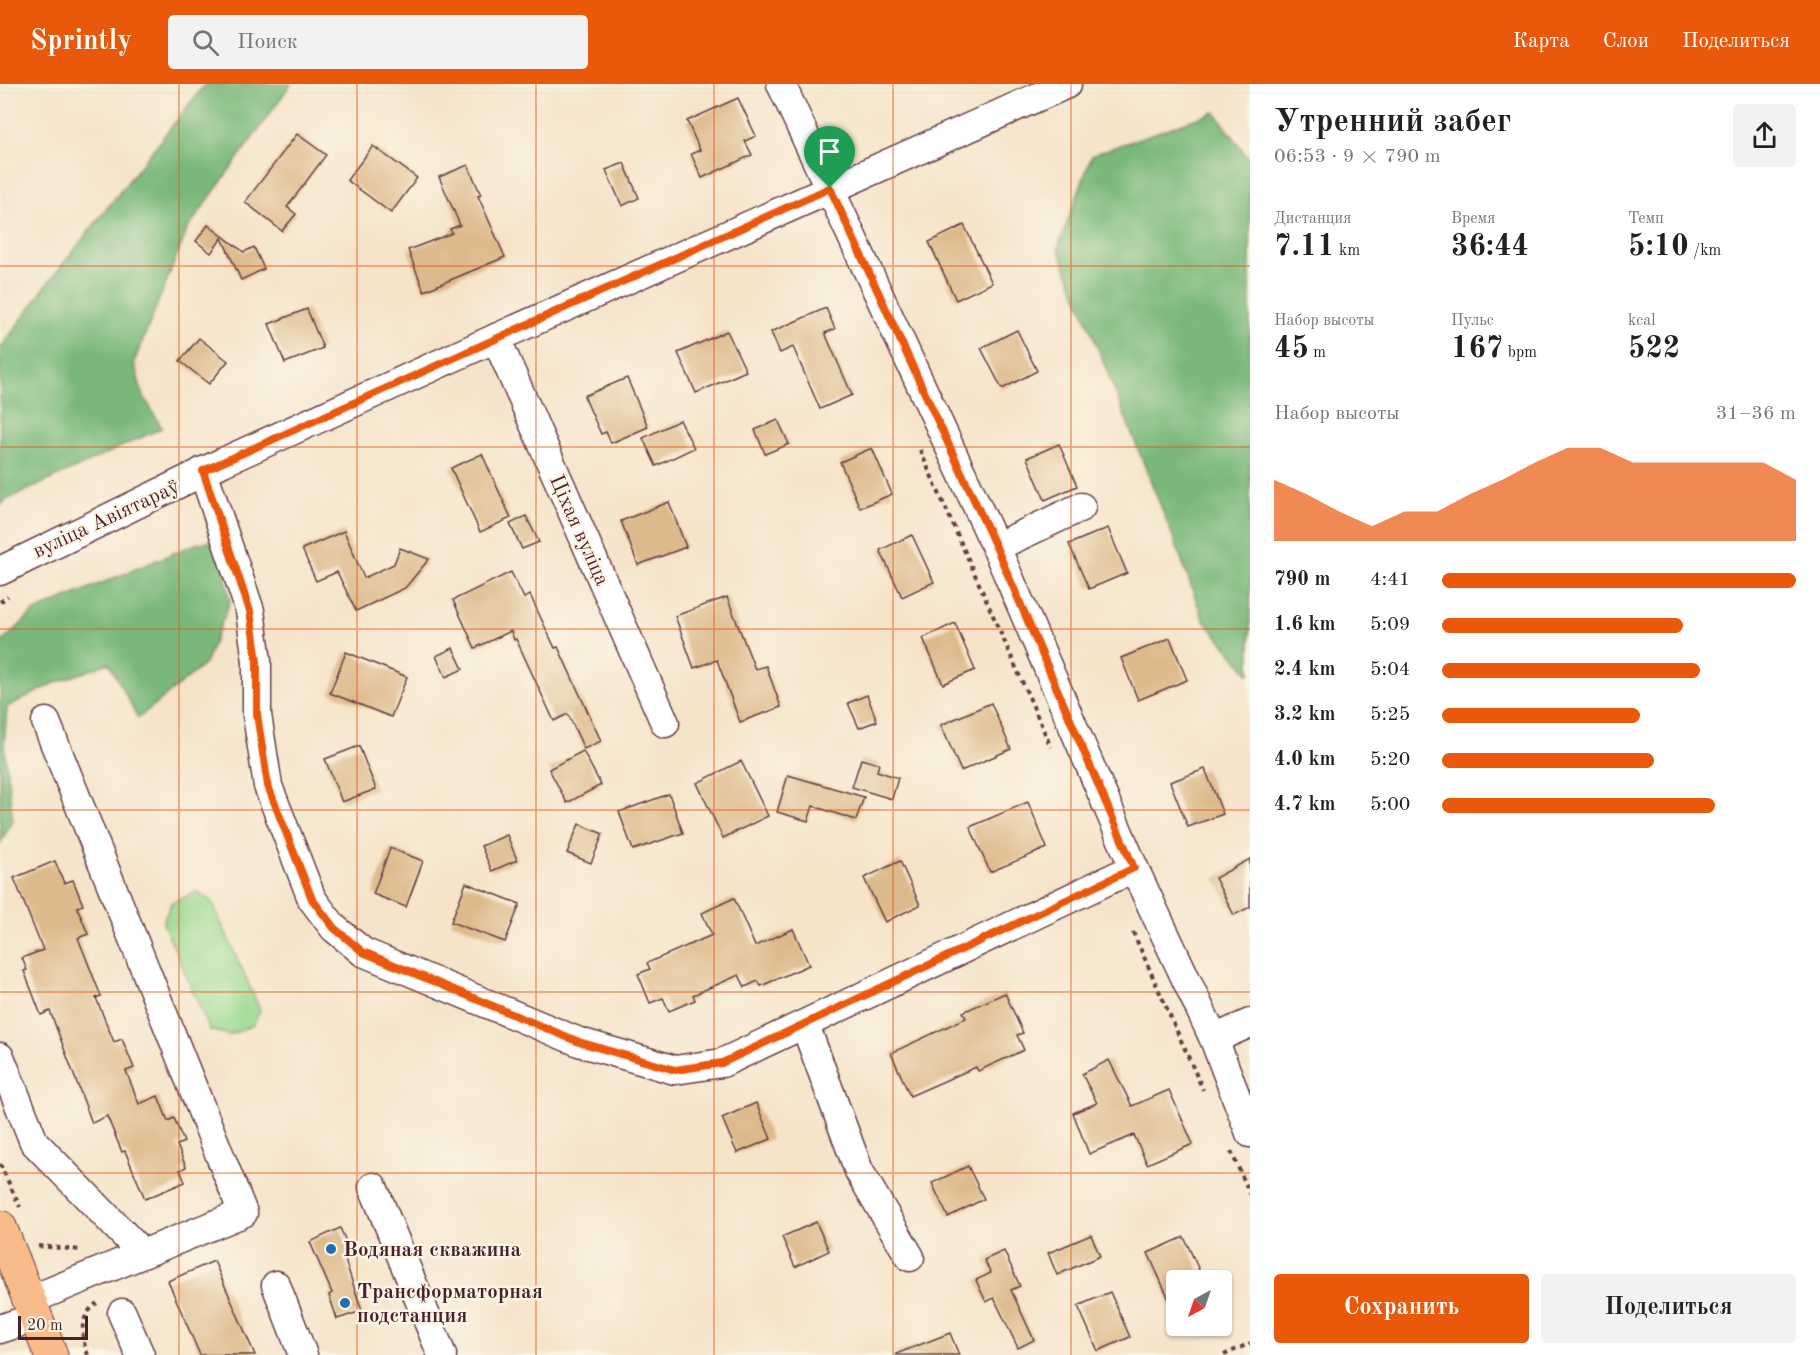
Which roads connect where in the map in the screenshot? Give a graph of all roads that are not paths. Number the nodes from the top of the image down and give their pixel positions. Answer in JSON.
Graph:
{"nodes":[{"id":1,"x":782,"y":84,"type":"edge"},
{"id":2,"x":1067,"y":84,"type":"edge"},
{"id":3,"x":830,"y":188,"type":"junction"},
{"id":4,"x":496,"y":338,"type":"junction"},
{"id":5,"x":203,"y":471,"type":"junction"},
{"id":6,"x":1081,"y":507,"type":"dead end"},
{"id":7,"x":996,"y":547,"type":"junction"},
{"id":8,"x":8,"y":580,"type":"edge"},
{"id":9,"x":46,"y":722,"type":"dead end"},
{"id":10,"x":666,"y":723,"type":"dead end"},
{"id":11,"x":1134,"y":868,"type":"junction"},
{"id":12,"x":1250,"y":1023,"type":"edge"},
{"id":13,"x":805,"y":1025,"type":"junction"},
{"id":14,"x":1214,"y":1039,"type":"junction"},
{"id":15,"x":0,"y":1057,"type":"edge"},
{"id":16,"x":1238,"y":1136,"type":"edge"},
{"id":17,"x":373,"y":1187,"type":"dead end"},
{"id":18,"x":0,"y":1227,"type":"edge"},
{"id":19,"x":142,"y":1253,"type":"junction"},
{"id":20,"x":910,"y":1257,"type":"dead end"},
{"id":21,"x":276,"y":1286,"type":"dead end"},
{"id":22,"x":33,"y":1309,"type":"junction"},
{"id":23,"x":122,"y":1313,"type":"dead end"},
{"id":24,"x":0,"y":1329,"type":"edge"},
{"id":25,"x":51,"y":1355,"type":"edge"},
{"id":26,"x":140,"y":1355,"type":"edge"},
{"id":27,"x":303,"y":1355,"type":"edge"},
{"id":28,"x":442,"y":1355,"type":"edge"}],
"edges":[{"from":1,"to":3,"type":"street"},
{"from":2,"to":3,"type":"street","name":"вуліца Авіятараў"},
{"from":3,"to":4,"type":"street","name":"вуліца Авіятараў"},
{"from":3,"to":7,"type":"street"},
{"from":4,"to":5,"type":"street","name":"вуліца Авіятараў"},
{"from":4,"to":10,"type":"street","name":"Ціхая вуліца"},
{"from":5,"to":8,"type":"street","name":"вуліца Авіятараў"},
{"from":5,"to":13,"type":"street"},
{"from":6,"to":7,"type":"street"},
{"from":7,"to":11,"type":"street"},
{"from":9,"to":19,"type":"street"},
{"from":11,"to":13,"type":"street"},
{"from":11,"to":14,"type":"street"},
{"from":12,"to":14,"type":"street"},
{"from":13,"to":20,"type":"street"},
{"from":14,"to":16,"type":"street"},
{"from":15,"to":19,"type":"street"},
{"from":17,"to":28,"type":"street"},
{"from":18,"to":22,"type":"main road"},
{"from":19,"to":22,"type":"street"},
{"from":21,"to":27,"type":"street"},
{"from":22,"to":24,"type":"street"},
{"from":22,"to":25,"type":"main road"},
{"from":23,"to":26,"type":"street"}]}
